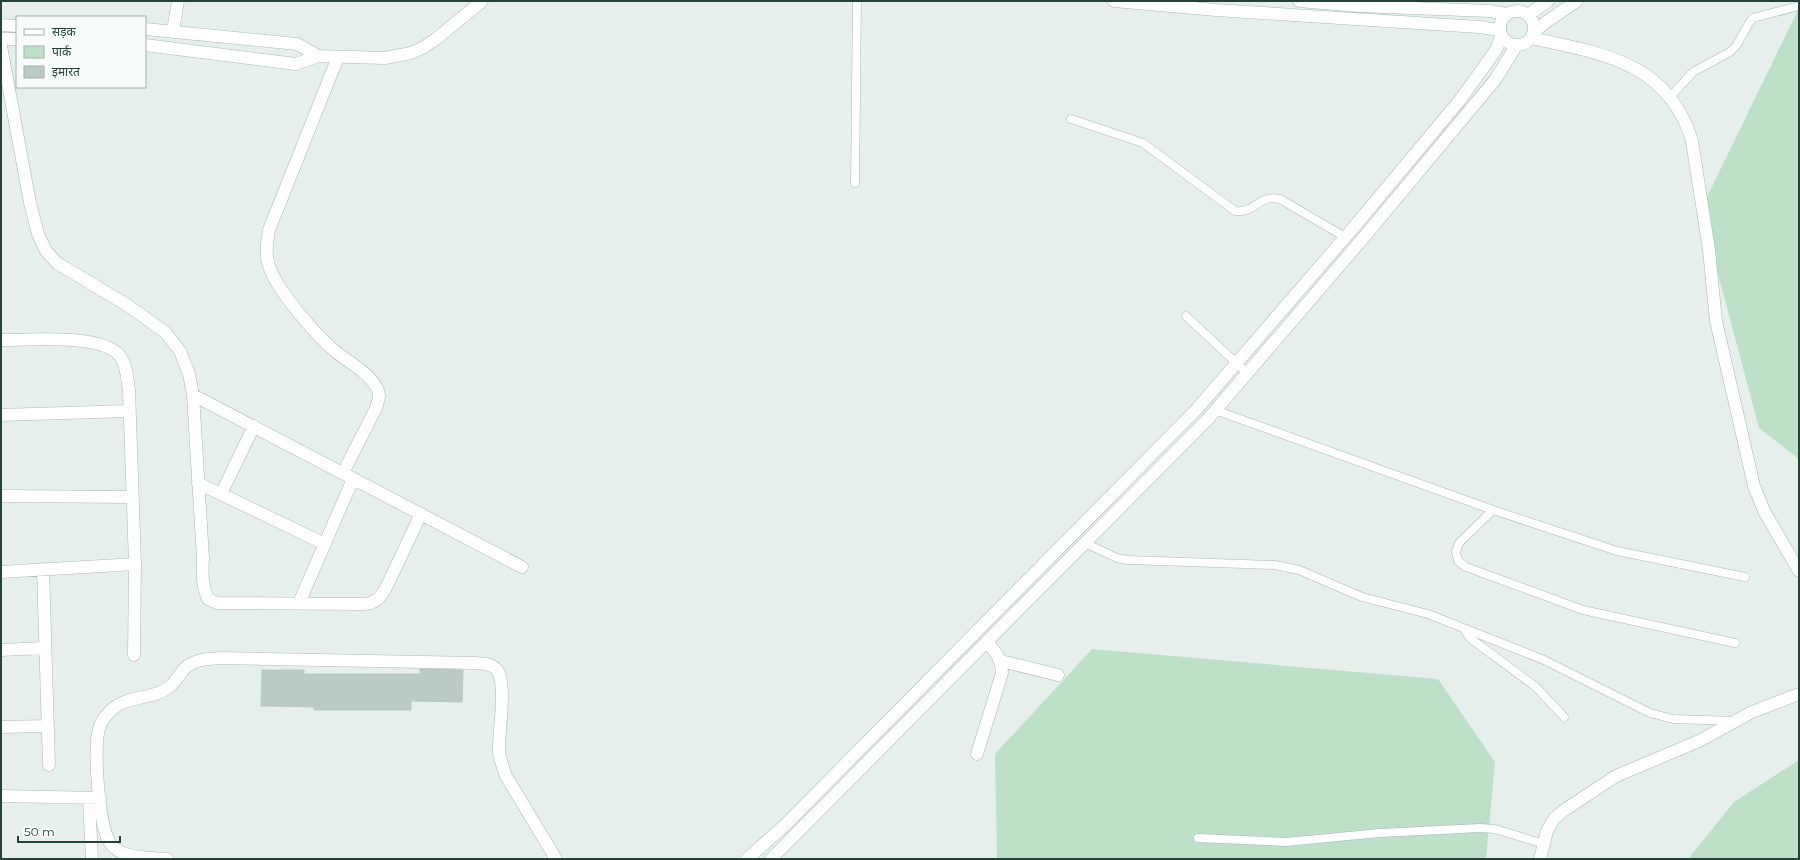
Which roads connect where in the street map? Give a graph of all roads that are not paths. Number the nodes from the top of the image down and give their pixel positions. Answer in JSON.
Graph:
{"nodes":[{"id":1,"x":178,"y":1,"type":"edge"},
{"id":2,"x":482,"y":1,"type":"edge"},
{"id":3,"x":857,"y":1,"type":"edge"},
{"id":4,"x":1114,"y":1,"type":"edge"},
{"id":5,"x":1299,"y":1,"type":"edge"},
{"id":6,"x":1548,"y":1,"type":"edge"},
{"id":7,"x":1577,"y":1,"type":"edge"},
{"id":8,"x":1799,"y":6,"type":"edge"},
{"id":9,"x":1506,"y":14,"type":"junction"},
{"id":10,"x":1528,"y":15,"type":"junction"},
{"id":11,"x":1,"y":26,"type":"edge"},
{"id":12,"x":16,"y":26,"type":"edge"},
{"id":13,"x":146,"y":29,"type":"edge"},
{"id":14,"x":172,"y":31,"type":"junction"},
{"id":15,"x":1500,"y":33,"type":"junction"},
{"id":16,"x":1532,"y":35,"type":"junction"},
{"id":17,"x":1,"y":38,"type":"edge"},
{"id":18,"x":16,"y":39,"type":"edge"},
{"id":19,"x":146,"y":44,"type":"edge"},
{"id":20,"x":1,"y":46,"type":"edge"},
{"id":21,"x":1516,"y":46,"type":"junction"},
{"id":22,"x":318,"y":56,"type":"junction"},
{"id":23,"x":338,"y":57,"type":"junction"},
{"id":24,"x":1670,"y":96,"type":"junction"},
{"id":25,"x":1070,"y":119,"type":"dead end"},
{"id":26,"x":855,"y":183,"type":"dead end"},
{"id":27,"x":1345,"y":237,"type":"junction"},
{"id":28,"x":1186,"y":316,"type":"dead end"},
{"id":29,"x":1,"y":340,"type":"edge"},
{"id":30,"x":1237,"y":363,"type":"junction"},
{"id":31,"x":1247,"y":373,"type":"junction"},
{"id":32,"x":193,"y":395,"type":"junction"},
{"id":33,"x":129,"y":410,"type":"junction"},
{"id":34,"x":1215,"y":410,"type":"junction"},
{"id":35,"x":1,"y":415,"type":"edge"},
{"id":36,"x":254,"y":426,"type":"junction"},
{"id":37,"x":348,"y":476,"type":"junction"},
{"id":38,"x":198,"y":483,"type":"junction"},
{"id":39,"x":221,"y":494,"type":"junction"},
{"id":40,"x":1,"y":496,"type":"edge"},
{"id":41,"x":132,"y":497,"type":"junction"},
{"id":42,"x":1493,"y":510,"type":"junction"},
{"id":43,"x":421,"y":514,"type":"junction"},
{"id":44,"x":1085,"y":543,"type":"junction"},
{"id":45,"x":325,"y":544,"type":"junction"},
{"id":46,"x":135,"y":564,"type":"junction"},
{"id":47,"x":522,"y":567,"type":"dead end"},
{"id":48,"x":43,"y":570,"type":"junction"},
{"id":49,"x":1799,"y":571,"type":"edge"},
{"id":50,"x":1,"y":572,"type":"edge"},
{"id":51,"x":1745,"y":577,"type":"dead end"},
{"id":52,"x":299,"y":603,"type":"junction"},
{"id":53,"x":1463,"y":628,"type":"junction"},
{"id":54,"x":987,"y":642,"type":"junction"},
{"id":55,"x":1735,"y":643,"type":"dead end"},
{"id":56,"x":45,"y":648,"type":"junction"},
{"id":57,"x":1,"y":650,"type":"edge"},
{"id":58,"x":134,"y":655,"type":"dead end"},
{"id":59,"x":1001,"y":661,"type":"junction"},
{"id":60,"x":1058,"y":675,"type":"dead end"},
{"id":61,"x":1799,"y":694,"type":"edge"},
{"id":62,"x":1564,"y":717,"type":"dead end"},
{"id":63,"x":1737,"y":721,"type":"junction"},
{"id":64,"x":47,"y":726,"type":"junction"},
{"id":65,"x":1,"y":727,"type":"edge"},
{"id":66,"x":977,"y":754,"type":"dead end"},
{"id":67,"x":49,"y":765,"type":"dead end"},
{"id":68,"x":1,"y":796,"type":"edge"},
{"id":69,"x":94,"y":798,"type":"junction"},
{"id":70,"x":1198,"y":838,"type":"dead end"},
{"id":71,"x":1544,"y":844,"type":"junction"},
{"id":72,"x":92,"y":859,"type":"edge"},
{"id":73,"x":167,"y":859,"type":"edge"},
{"id":74,"x":556,"y":859,"type":"edge"},
{"id":75,"x":747,"y":859,"type":"edge"},
{"id":76,"x":771,"y":859,"type":"edge"},
{"id":77,"x":1540,"y":859,"type":"edge"}],
"edges":[{"from":1,"to":14,"type":"street"},
{"from":2,"to":23,"type":"street"},
{"from":3,"to":26,"type":"lane"},
{"from":4,"to":15,"type":"street"},
{"from":5,"to":9,"type":"street"},
{"from":6,"to":10,"type":"street"},
{"from":7,"to":16,"type":"street"},
{"from":8,"to":24,"type":"lane"},
{"from":9,"to":10,"type":"street"},
{"from":9,"to":15,"type":"street"},
{"from":10,"to":16,"type":"street"},
{"from":11,"to":12,"type":"street"},
{"from":13,"to":14,"type":"street"},
{"from":14,"to":22,"type":"street"},
{"from":15,"to":21,"type":"street"},
{"from":15,"to":27,"type":"street"},
{"from":16,"to":21,"type":"street"},
{"from":16,"to":24,"type":"street"},
{"from":17,"to":18,"type":"street"},
{"from":19,"to":22,"type":"street"},
{"from":20,"to":32,"type":"street"},
{"from":21,"to":31,"type":"street"},
{"from":22,"to":23,"type":"street"},
{"from":23,"to":37,"type":"street"},
{"from":24,"to":49,"type":"street"},
{"from":25,"to":27,"type":"lane"},
{"from":27,"to":30,"type":"street"},
{"from":28,"to":30,"type":"lane"},
{"from":29,"to":33,"type":"street"},
{"from":30,"to":31,"type":"lane"},
{"from":30,"to":75,"type":"street"},
{"from":31,"to":34,"type":"street"},
{"from":32,"to":36,"type":"street"},
{"from":32,"to":38,"type":"street"},
{"from":33,"to":35,"type":"street"},
{"from":33,"to":41,"type":"street"},
{"from":34,"to":42,"type":"lane"},
{"from":34,"to":44,"type":"street"},
{"from":36,"to":37,"type":"street"},
{"from":36,"to":39,"type":"street"},
{"from":37,"to":43,"type":"street"},
{"from":37,"to":45,"type":"street"},
{"from":38,"to":39,"type":"street"},
{"from":38,"to":52,"type":"street"},
{"from":39,"to":45,"type":"street"},
{"from":40,"to":41,"type":"street"},
{"from":41,"to":46,"type":"street"},
{"from":42,"to":51,"type":"lane"},
{"from":42,"to":55,"type":"lane"},
{"from":43,"to":47,"type":"street"},
{"from":43,"to":52,"type":"street"},
{"from":44,"to":53,"type":"lane"},
{"from":44,"to":54,"type":"street"},
{"from":45,"to":52,"type":"street"},
{"from":46,"to":48,"type":"street"},
{"from":46,"to":58,"type":"street"},
{"from":48,"to":50,"type":"street"},
{"from":48,"to":56,"type":"street"},
{"from":53,"to":62,"type":"lane"},
{"from":53,"to":63,"type":"lane"},
{"from":54,"to":59,"type":"street"},
{"from":54,"to":76,"type":"street"},
{"from":56,"to":57,"type":"street"},
{"from":56,"to":64,"type":"street"},
{"from":59,"to":60,"type":"street"},
{"from":59,"to":66,"type":"street"},
{"from":61,"to":63,"type":"street"},
{"from":63,"to":71,"type":"street"},
{"from":64,"to":65,"type":"street"},
{"from":64,"to":67,"type":"street"},
{"from":68,"to":69,"type":"street"},
{"from":69,"to":72,"type":"street"},
{"from":69,"to":73,"type":"street"},
{"from":69,"to":74,"type":"street"},
{"from":70,"to":71,"type":"lane"},
{"from":71,"to":77,"type":"street"}]}
